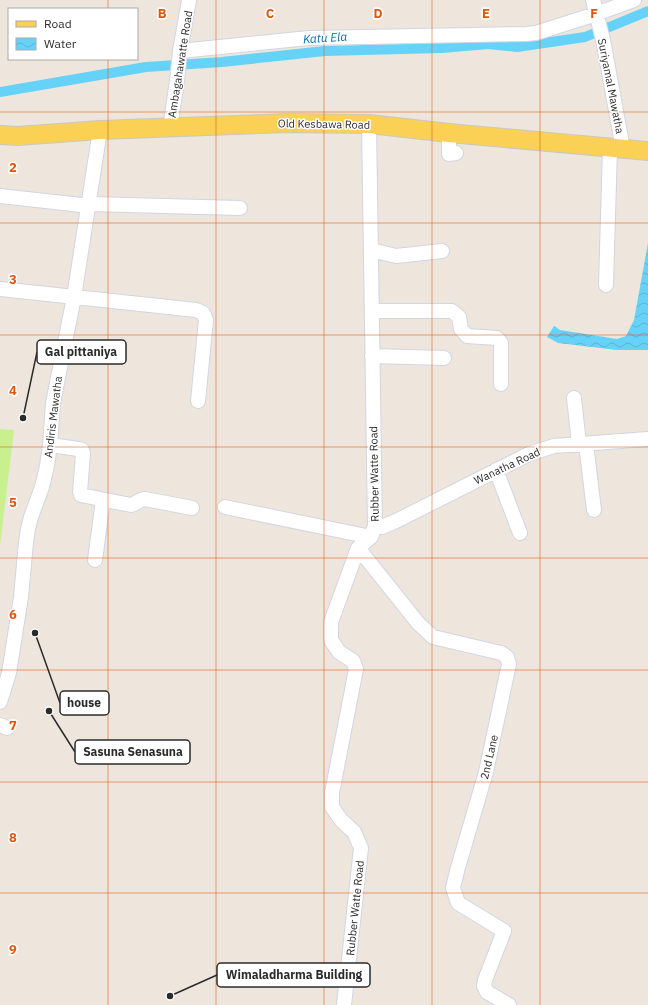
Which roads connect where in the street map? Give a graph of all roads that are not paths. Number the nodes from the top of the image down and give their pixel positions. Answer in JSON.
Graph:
{"nodes":[{"id":1,"x":189,"y":0,"type":"edge"},
{"id":2,"x":593,"y":0,"type":"edge"},
{"id":3,"x":634,"y":0,"type":"edge"},
{"id":4,"x":597,"y":15,"type":"junction"},
{"id":5,"x":180,"y":51,"type":"junction"},
{"id":6,"x":369,"y":124,"type":"junction"},
{"id":7,"x":170,"y":128,"type":"junction"},
{"id":8,"x":100,"y":130,"type":"junction"},
{"id":9,"x":449,"y":133,"type":"junction"},
{"id":10,"x":0,"y":135,"type":"edge"},
{"id":11,"x":616,"y":148,"type":"junction"},
{"id":12,"x":648,"y":151,"type":"edge"},
{"id":13,"x":456,"y":153,"type":"dead end"},
{"id":14,"x":0,"y":196,"type":"edge"},
{"id":15,"x":88,"y":204,"type":"junction"},
{"id":16,"x":240,"y":208,"type":"dead end"},
{"id":17,"x":371,"y":250,"type":"junction"},
{"id":18,"x":442,"y":251,"type":"dead end"},
{"id":19,"x":606,"y":285,"type":"dead end"},
{"id":20,"x":0,"y":289,"type":"edge"},
{"id":21,"x":74,"y":298,"type":"junction"},
{"id":22,"x":372,"y":311,"type":"junction"},
{"id":23,"x":372,"y":356,"type":"junction"},
{"id":24,"x":444,"y":358,"type":"dead end"},
{"id":25,"x":500,"y":384,"type":"dead end"},
{"id":26,"x":574,"y":398,"type":"dead end"},
{"id":27,"x":198,"y":401,"type":"dead end"},
{"id":28,"x":648,"y":439,"type":"edge"},
{"id":29,"x":582,"y":444,"type":"junction"},
{"id":30,"x":50,"y":445,"type":"junction"},
{"id":31,"x":496,"y":470,"type":"junction"},
{"id":32,"x":103,"y":500,"type":"junction"},
{"id":33,"x":225,"y":507,"type":"dead end"},
{"id":34,"x":192,"y":508,"type":"dead end"},
{"id":35,"x":594,"y":510,"type":"dead end"},
{"id":36,"x":373,"y":532,"type":"junction"},
{"id":37,"x":520,"y":533,"type":"dead end"},
{"id":38,"x":358,"y":548,"type":"junction"},
{"id":39,"x":95,"y":560,"type":"dead end"},
{"id":40,"x":0,"y":702,"type":"edge"},
{"id":41,"x":344,"y":1005,"type":"edge"},
{"id":42,"x":509,"y":1005,"type":"edge"}],
"edges":[{"from":1,"to":5,"type":"street","name":"Ambagahawatte Road"},
{"from":2,"to":4,"type":"street","name":"Suriyamal Mawatha"},
{"from":3,"to":4,"type":"street"},
{"from":4,"to":5,"type":"street"},
{"from":4,"to":11,"type":"street","name":"Suriyamal Mawatha"},
{"from":5,"to":7,"type":"street","name":"Ambagahawatte Road"},
{"from":6,"to":7,"type":"main road","name":"Old Kesbawa Road"},
{"from":6,"to":9,"type":"main road","name":"Old Kesbawa Road"},
{"from":6,"to":17,"type":"street","name":"Rubber Watte Road"},
{"from":7,"to":8,"type":"main road","name":"Old Kesbawa Road"},
{"from":8,"to":10,"type":"main road","name":"Old Kesbawa Road"},
{"from":8,"to":15,"type":"street","name":"Andiris Mawatha"},
{"from":9,"to":11,"type":"main road","name":"Old Kesbawa Road"},
{"from":9,"to":13,"type":"street"},
{"from":11,"to":12,"type":"main road","name":"Old Kesbawa Road"},
{"from":11,"to":19,"type":"street","name":"Suriyamal Mawatha"},
{"from":14,"to":15,"type":"street"},
{"from":15,"to":16,"type":"street"},
{"from":15,"to":21,"type":"street","name":"Andiris Mawatha"},
{"from":17,"to":18,"type":"street"},
{"from":17,"to":22,"type":"street","name":"Rubber Watte Road"},
{"from":20,"to":21,"type":"street"},
{"from":21,"to":27,"type":"street"},
{"from":21,"to":30,"type":"street","name":"Andiris Mawatha"},
{"from":22,"to":23,"type":"street","name":"Rubber Watte Road"},
{"from":22,"to":25,"type":"street"},
{"from":23,"to":24,"type":"street"},
{"from":23,"to":36,"type":"street","name":"Rubber Watte Road"},
{"from":26,"to":29,"type":"street"},
{"from":28,"to":29,"type":"street","name":"Wanatha Road"},
{"from":29,"to":31,"type":"street","name":"Wanatha Road"},
{"from":29,"to":35,"type":"street"},
{"from":30,"to":32,"type":"street"},
{"from":30,"to":40,"type":"street","name":"Andiris Mawatha"},
{"from":31,"to":36,"type":"street","name":"Wanatha Road"},
{"from":31,"to":37,"type":"street"},
{"from":32,"to":34,"type":"street"},
{"from":32,"to":39,"type":"street"},
{"from":33,"to":36,"type":"street"},
{"from":36,"to":38,"type":"street","name":"Rubber Watte Road"},
{"from":38,"to":41,"type":"street","name":"Rubber Watte Road"},
{"from":38,"to":42,"type":"street","name":"2nd Lane"}]}
